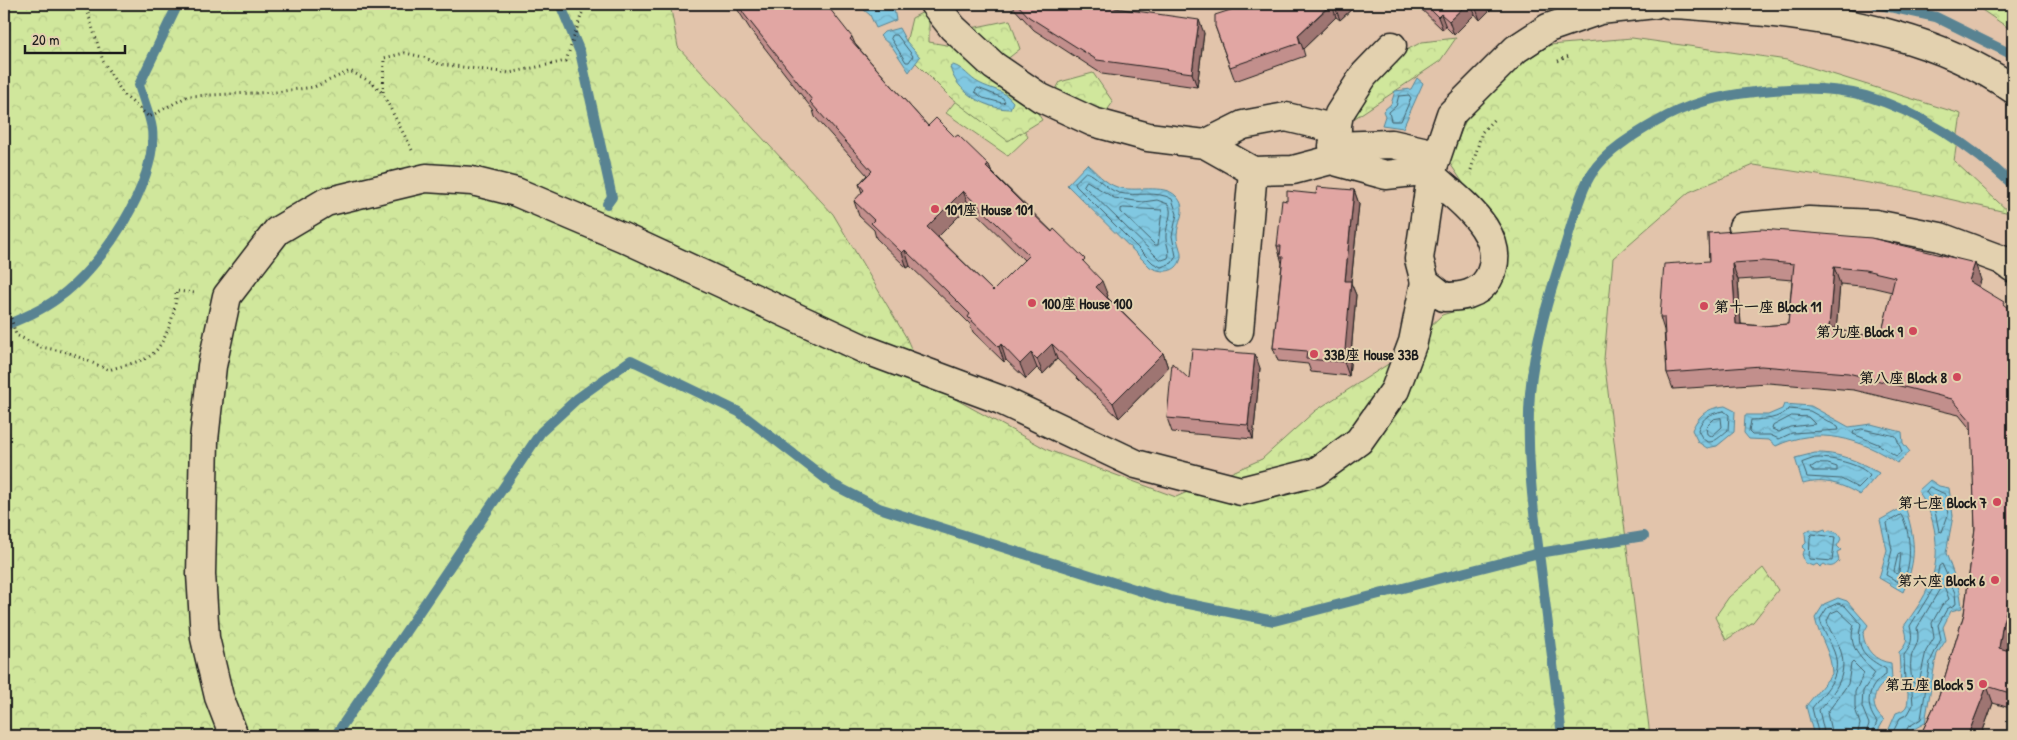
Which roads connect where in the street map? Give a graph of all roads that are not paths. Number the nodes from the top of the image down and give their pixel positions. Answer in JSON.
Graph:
{"nodes":[{"id":1,"x":934,"y":4,"type":"edge"},
{"id":2,"x":1655,"y":4,"type":"edge"},
{"id":3,"x":1668,"y":4,"type":"edge"},
{"id":4,"x":1392,"y":46,"type":"dead end"},
{"id":5,"x":2013,"y":88,"type":"edge"},
{"id":6,"x":1205,"y":144,"type":"junction"},
{"id":7,"x":1334,"y":145,"type":"junction"},
{"id":8,"x":1433,"y":167,"type":"junction"},
{"id":9,"x":1252,"y":172,"type":"junction"},
{"id":10,"x":1743,"y":227,"type":"dead end"},
{"id":11,"x":2013,"y":268,"type":"edge"},
{"id":12,"x":1425,"y":282,"type":"junction"},
{"id":13,"x":1239,"y":331,"type":"dead end"},
{"id":14,"x":234,"y":736,"type":"edge"}],
"edges":[{"from":1,"to":6,"type":"street"},
{"from":2,"to":8,"type":"street"},
{"from":3,"to":5,"type":"street"},
{"from":4,"to":7,"type":"street"},
{"from":6,"to":7,"type":"street"},
{"from":6,"to":9,"type":"street"},
{"from":7,"to":8,"type":"street"},
{"from":7,"to":9,"type":"street"},
{"from":8,"to":12,"type":"street"},
{"from":8,"to":12,"type":"street"},
{"from":9,"to":13,"type":"street"},
{"from":10,"to":11,"type":"street"},
{"from":12,"to":14,"type":"street"}]}
